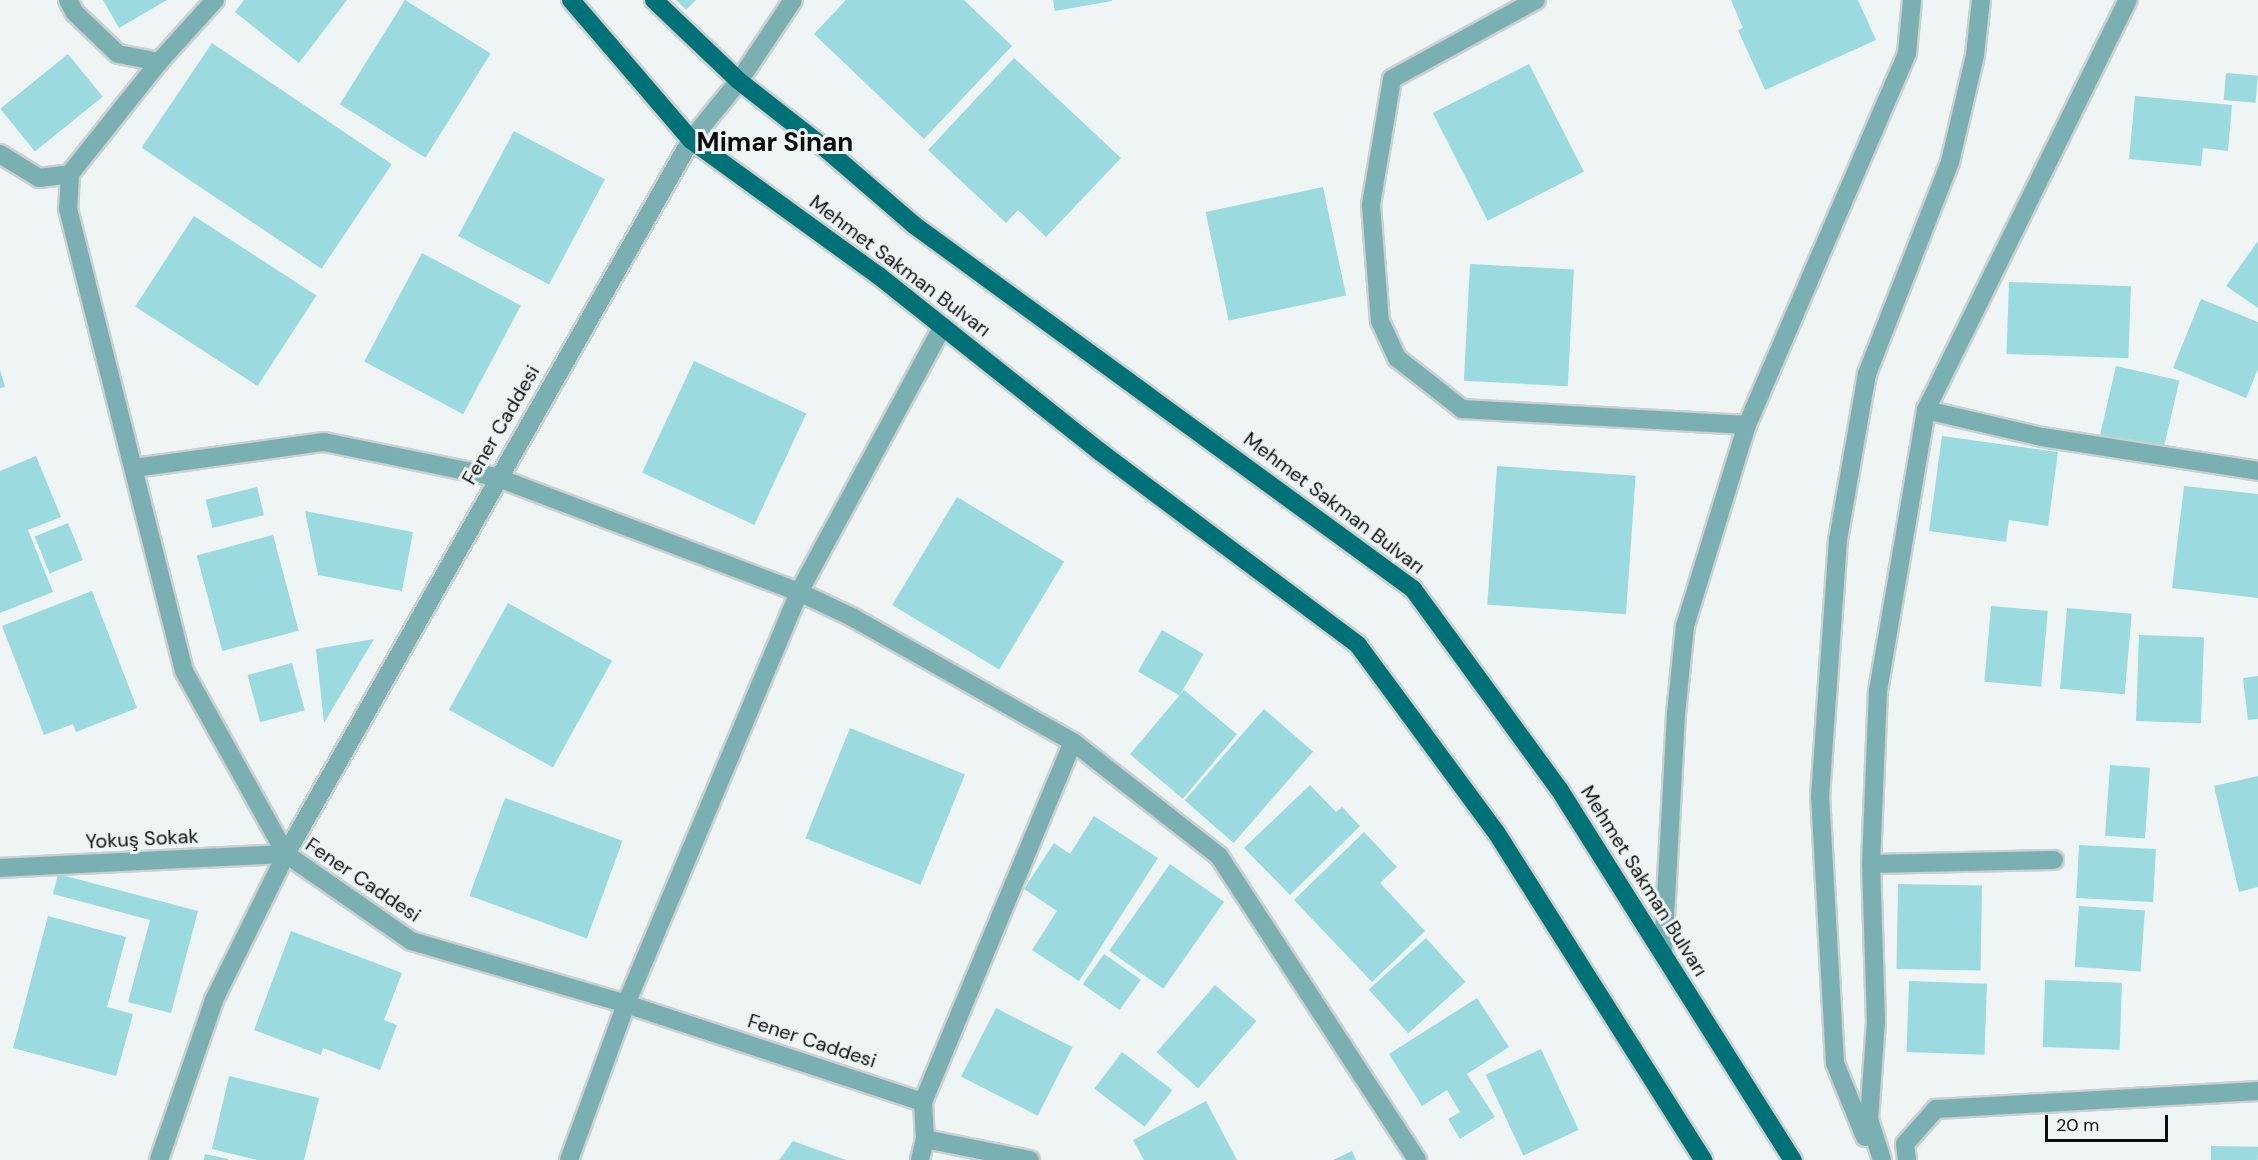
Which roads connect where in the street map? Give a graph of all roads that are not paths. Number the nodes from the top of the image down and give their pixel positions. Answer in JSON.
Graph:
{"nodes":[{"id":1,"x":68,"y":0,"type":"edge"},
{"id":2,"x":215,"y":0,"type":"edge"},
{"id":3,"x":571,"y":0,"type":"edge"},
{"id":4,"x":654,"y":0,"type":"edge"},
{"id":5,"x":793,"y":0,"type":"edge"},
{"id":6,"x":1536,"y":0,"type":"edge"},
{"id":7,"x":1912,"y":0,"type":"edge"},
{"id":8,"x":1981,"y":0,"type":"edge"},
{"id":9,"x":2128,"y":0,"type":"edge"},
{"id":10,"x":159,"y":62,"type":"junction"},
{"id":11,"x":739,"y":81,"type":"junction"},
{"id":12,"x":691,"y":140,"type":"junction"},
{"id":13,"x":0,"y":154,"type":"edge"},
{"id":14,"x":69,"y":174,"type":"junction"},
{"id":15,"x":943,"y":326,"type":"junction"},
{"id":16,"x":1926,"y":410,"type":"junction"},
{"id":17,"x":1747,"y":425,"type":"junction"},
{"id":18,"x":134,"y":468,"type":"junction"},
{"id":19,"x":2258,"y":471,"type":"edge"},
{"id":20,"x":496,"y":477,"type":"junction"},
{"id":21,"x":799,"y":592,"type":"junction"},
{"id":22,"x":1073,"y":742,"type":"junction"},
{"id":23,"x":286,"y":854,"type":"junction"},
{"id":24,"x":2054,"y":860,"type":"dead end"},
{"id":25,"x":1871,"y":864,"type":"junction"},
{"id":26,"x":0,"y":868,"type":"edge"},
{"id":27,"x":1663,"y":954,"type":"junction"},
{"id":28,"x":626,"y":1004,"type":"junction"},
{"id":29,"x":2258,"y":1091,"type":"edge"},
{"id":30,"x":923,"y":1102,"type":"junction"},
{"id":31,"x":925,"y":1139,"type":"junction"},
{"id":32,"x":159,"y":1160,"type":"edge"},
{"id":33,"x":569,"y":1160,"type":"edge"},
{"id":34,"x":920,"y":1160,"type":"edge"},
{"id":35,"x":1030,"y":1160,"type":"edge"},
{"id":36,"x":1417,"y":1160,"type":"edge"},
{"id":37,"x":1703,"y":1160,"type":"edge"},
{"id":38,"x":1793,"y":1160,"type":"edge"},
{"id":39,"x":1874,"y":1160,"type":"edge"},
{"id":40,"x":1882,"y":1160,"type":"edge"},
{"id":41,"x":1907,"y":1160,"type":"edge"}],
"edges":[{"from":1,"to":10,"type":"street"},
{"from":2,"to":10,"type":"street"},
{"from":3,"to":12,"type":"main road","name":"Mehmet Sakman Bulvarı"},
{"from":4,"to":11,"type":"main road","name":"Mehmet Sakman Bulvarı"},
{"from":5,"to":11,"type":"street","name":"Fener Caddesi"},
{"from":6,"to":17,"type":"street"},
{"from":7,"to":17,"type":"street"},
{"from":8,"to":39,"type":"street"},
{"from":9,"to":16,"type":"street"},
{"from":10,"to":14,"type":"street"},
{"from":11,"to":12,"type":"street","name":"Fener Caddesi"},
{"from":11,"to":27,"type":"main road","name":"Mehmet Sakman Bulvarı"},
{"from":12,"to":15,"type":"main road","name":"Mehmet Sakman Bulvarı"},
{"from":12,"to":20,"type":"street","name":"Fener Caddesi"},
{"from":13,"to":14,"type":"street"},
{"from":14,"to":18,"type":"street"},
{"from":15,"to":21,"type":"street"},
{"from":15,"to":37,"type":"main road","name":"Mehmet Sakman Bulvarı"},
{"from":16,"to":19,"type":"street"},
{"from":16,"to":25,"type":"street"},
{"from":17,"to":27,"type":"street"},
{"from":18,"to":20,"type":"street"},
{"from":18,"to":23,"type":"street"},
{"from":20,"to":21,"type":"street"},
{"from":20,"to":23,"type":"street","name":"Fener Caddesi"},
{"from":21,"to":22,"type":"street"},
{"from":21,"to":28,"type":"street"},
{"from":22,"to":30,"type":"street"},
{"from":22,"to":36,"type":"street"},
{"from":23,"to":26,"type":"street","name":"Yokuş Sokak"},
{"from":23,"to":28,"type":"street","name":"Fener Caddesi"},
{"from":23,"to":32,"type":"street"},
{"from":24,"to":25,"type":"street"},
{"from":25,"to":40,"type":"street"},
{"from":27,"to":38,"type":"main road","name":"Mehmet Sakman Bulvarı"},
{"from":28,"to":30,"type":"street","name":"Fener Caddesi"},
{"from":28,"to":33,"type":"street"},
{"from":29,"to":41,"type":"street"},
{"from":30,"to":31,"type":"street"},
{"from":31,"to":34,"type":"street"},
{"from":31,"to":35,"type":"street"}]}
